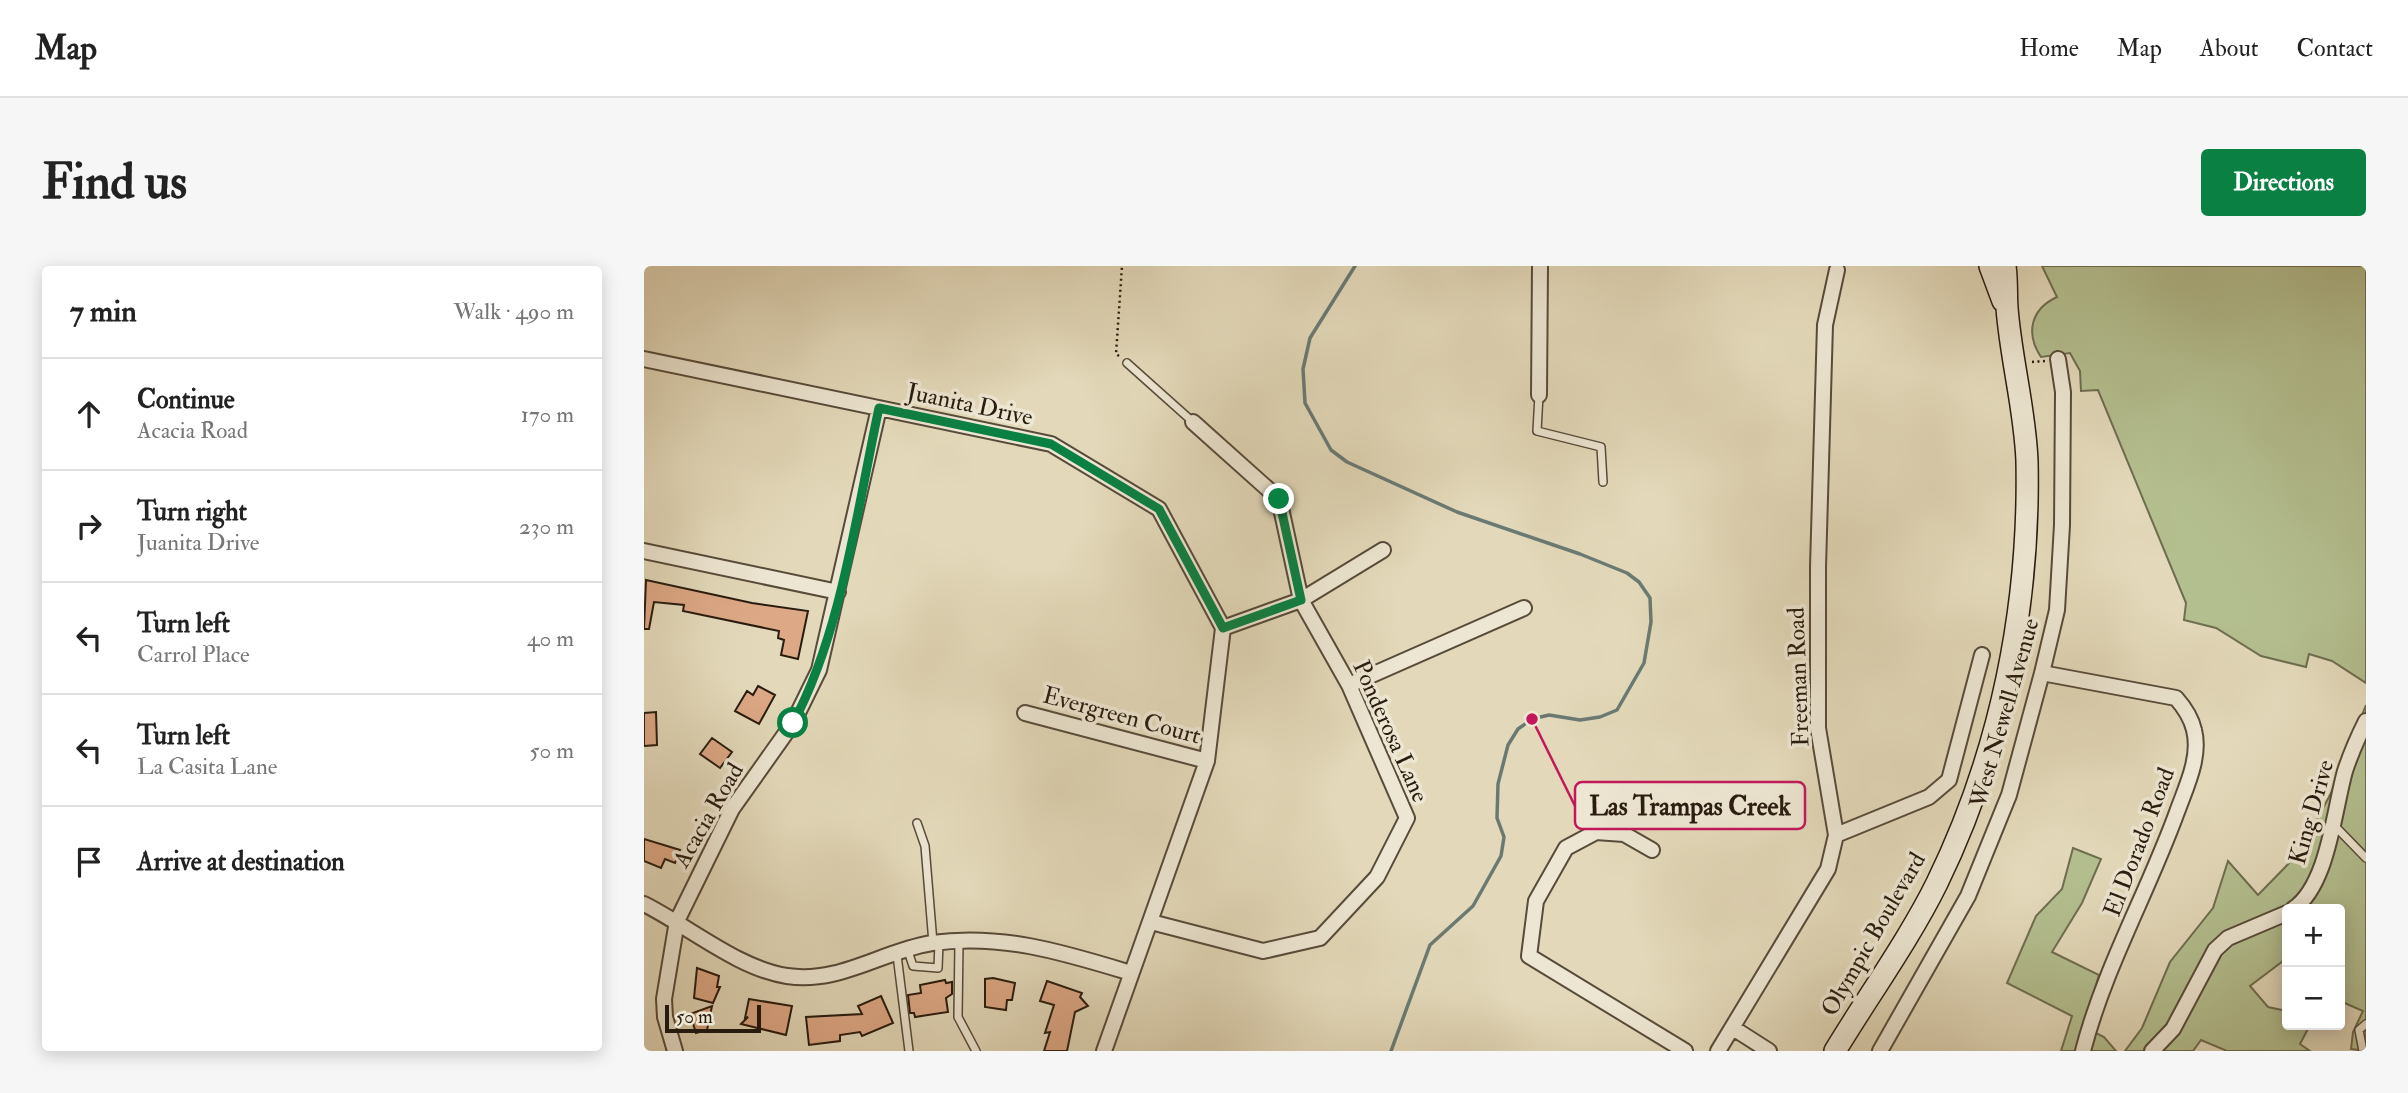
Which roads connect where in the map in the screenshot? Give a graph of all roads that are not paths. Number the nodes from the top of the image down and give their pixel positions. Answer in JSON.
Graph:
{"nodes":[{"id":1,"x":1540,"y":266,"type":"edge"},
{"id":2,"x":1990,"y":266,"type":"edge"},
{"id":3,"x":2006,"y":266,"type":"edge"},
{"id":4,"x":1837,"y":270,"type":"dead end"},
{"id":5,"x":2007,"y":309,"type":"junction"},
{"id":6,"x":644,"y":359,"type":"edge"},
{"id":7,"x":2058,"y":359,"type":"dead end"},
{"id":8,"x":1127,"y":363,"type":"road end"},
{"id":9,"x":1539,"y":395,"type":"joint"},
{"id":10,"x":879,"y":408,"type":"junction"},
{"id":11,"x":1193,"y":422,"type":"joint"},
{"id":12,"x":1603,"y":482,"type":"dead end"},
{"id":13,"x":1383,"y":550,"type":"dead end"},
{"id":14,"x":644,"y":551,"type":"edge"},
{"id":15,"x":838,"y":592,"type":"junction"},
{"id":16,"x":1301,"y":600,"type":"junction"},
{"id":17,"x":1524,"y":608,"type":"dead end"},
{"id":18,"x":1223,"y":628,"type":"junction"},
{"id":19,"x":1982,"y":655,"type":"dead end"},
{"id":20,"x":2042,"y":673,"type":"junction"},
{"id":21,"x":1349,"y":685,"type":"junction"},
{"id":22,"x":1025,"y":713,"type":"dead end"},
{"id":23,"x":2366,"y":721,"type":"edge"},
{"id":24,"x":1207,"y":761,"type":"junction"},
{"id":25,"x":917,"y":823,"type":"dead end"},
{"id":26,"x":2332,"y":823,"type":"junction"},
{"id":27,"x":1836,"y":835,"type":"junction"},
{"id":28,"x":1652,"y":850,"type":"dead end"},
{"id":29,"x":2366,"y":858,"type":"edge"},
{"id":30,"x":2298,"y":904,"type":"edge"},
{"id":31,"x":644,"y":905,"type":"edge"},
{"id":32,"x":2282,"y":915,"type":"edge"},
{"id":33,"x":677,"y":920,"type":"junction"},
{"id":34,"x":1150,"y":922,"type":"junction"},
{"id":35,"x":959,"y":942,"type":"junction"},
{"id":36,"x":936,"y":943,"type":"junction"},
{"id":37,"x":902,"y":953,"type":"junction"},
{"id":38,"x":1131,"y":973,"type":"junction"},
{"id":39,"x":2366,"y":1024,"type":"edge"},
{"id":40,"x":1733,"y":1028,"type":"junction"},
{"id":41,"x":676,"y":1051,"type":"edge"},
{"id":42,"x":909,"y":1051,"type":"edge"},
{"id":43,"x":976,"y":1051,"type":"edge"},
{"id":44,"x":1104,"y":1051,"type":"edge"},
{"id":45,"x":1685,"y":1051,"type":"edge"},
{"id":46,"x":1718,"y":1051,"type":"edge"},
{"id":47,"x":1769,"y":1051,"type":"edge"},
{"id":48,"x":1835,"y":1051,"type":"edge"},
{"id":49,"x":1880,"y":1051,"type":"edge"},
{"id":50,"x":2083,"y":1051,"type":"edge"},
{"id":51,"x":2152,"y":1051,"type":"edge"},
{"id":52,"x":2362,"y":1051,"type":"edge"}],
"edges":[{"from":1,"to":9,"type":"street"},
{"from":2,"to":5,"type":"main road","name":"Olympic Boulevard"},
{"from":3,"to":5,"type":"main road","name":"Olympic Boulevard"},
{"from":4,"to":27,"type":"street","name":"Freeman Road"},
{"from":5,"to":48,"type":"main road","name":"Olympic Boulevard"},
{"from":6,"to":10,"type":"street","name":"Juanita Drive"},
{"from":7,"to":20,"type":"street","name":"West Newell Avenue"},
{"from":8,"to":11,"type":"lane"},
{"from":9,"to":12,"type":"lane"},
{"from":10,"to":15,"type":"street","name":"Acacia Road"},
{"from":10,"to":18,"type":"street","name":"Juanita Drive"},
{"from":11,"to":16,"type":"street","name":"Ponderosa Lane"},
{"from":13,"to":16,"type":"street"},
{"from":14,"to":15,"type":"street"},
{"from":15,"to":33,"type":"street","name":"Acacia Road"},
{"from":16,"to":18,"type":"street"},
{"from":16,"to":21,"type":"street","name":"Ponderosa Lane"},
{"from":17,"to":21,"type":"street"},
{"from":18,"to":24,"type":"street"},
{"from":19,"to":27,"type":"street"},
{"from":20,"to":49,"type":"street","name":"West Newell Avenue"},
{"from":20,"to":50,"type":"street","name":"El Dorado Road"},
{"from":21,"to":34,"type":"street","name":"Ponderosa Lane"},
{"from":22,"to":24,"type":"street","name":"Evergreen Court"},
{"from":23,"to":26,"type":"street","name":"King Drive"},
{"from":24,"to":34,"type":"street"},
{"from":25,"to":36,"type":"lane"},
{"from":26,"to":29,"type":"lane"},
{"from":26,"to":30,"type":"street","name":"King Drive"},
{"from":27,"to":40,"type":"street","name":"Freeman Road"},
{"from":28,"to":45,"type":"street"},
{"from":31,"to":33,"type":"street"},
{"from":32,"to":51,"type":"street"},
{"from":33,"to":37,"type":"street"},
{"from":33,"to":41,"type":"street","name":"Acacia Road"},
{"from":34,"to":38,"type":"street"},
{"from":35,"to":36,"type":"street"},
{"from":35,"to":38,"type":"street"},
{"from":35,"to":43,"type":"lane"},
{"from":36,"to":37,"type":"street"},
{"from":36,"to":37,"type":"lane"},
{"from":37,"to":42,"type":"lane"},
{"from":38,"to":44,"type":"street"},
{"from":39,"to":52,"type":"lane"},
{"from":40,"to":46,"type":"street","name":"Freeman Road"},
{"from":40,"to":47,"type":"street"}]}
